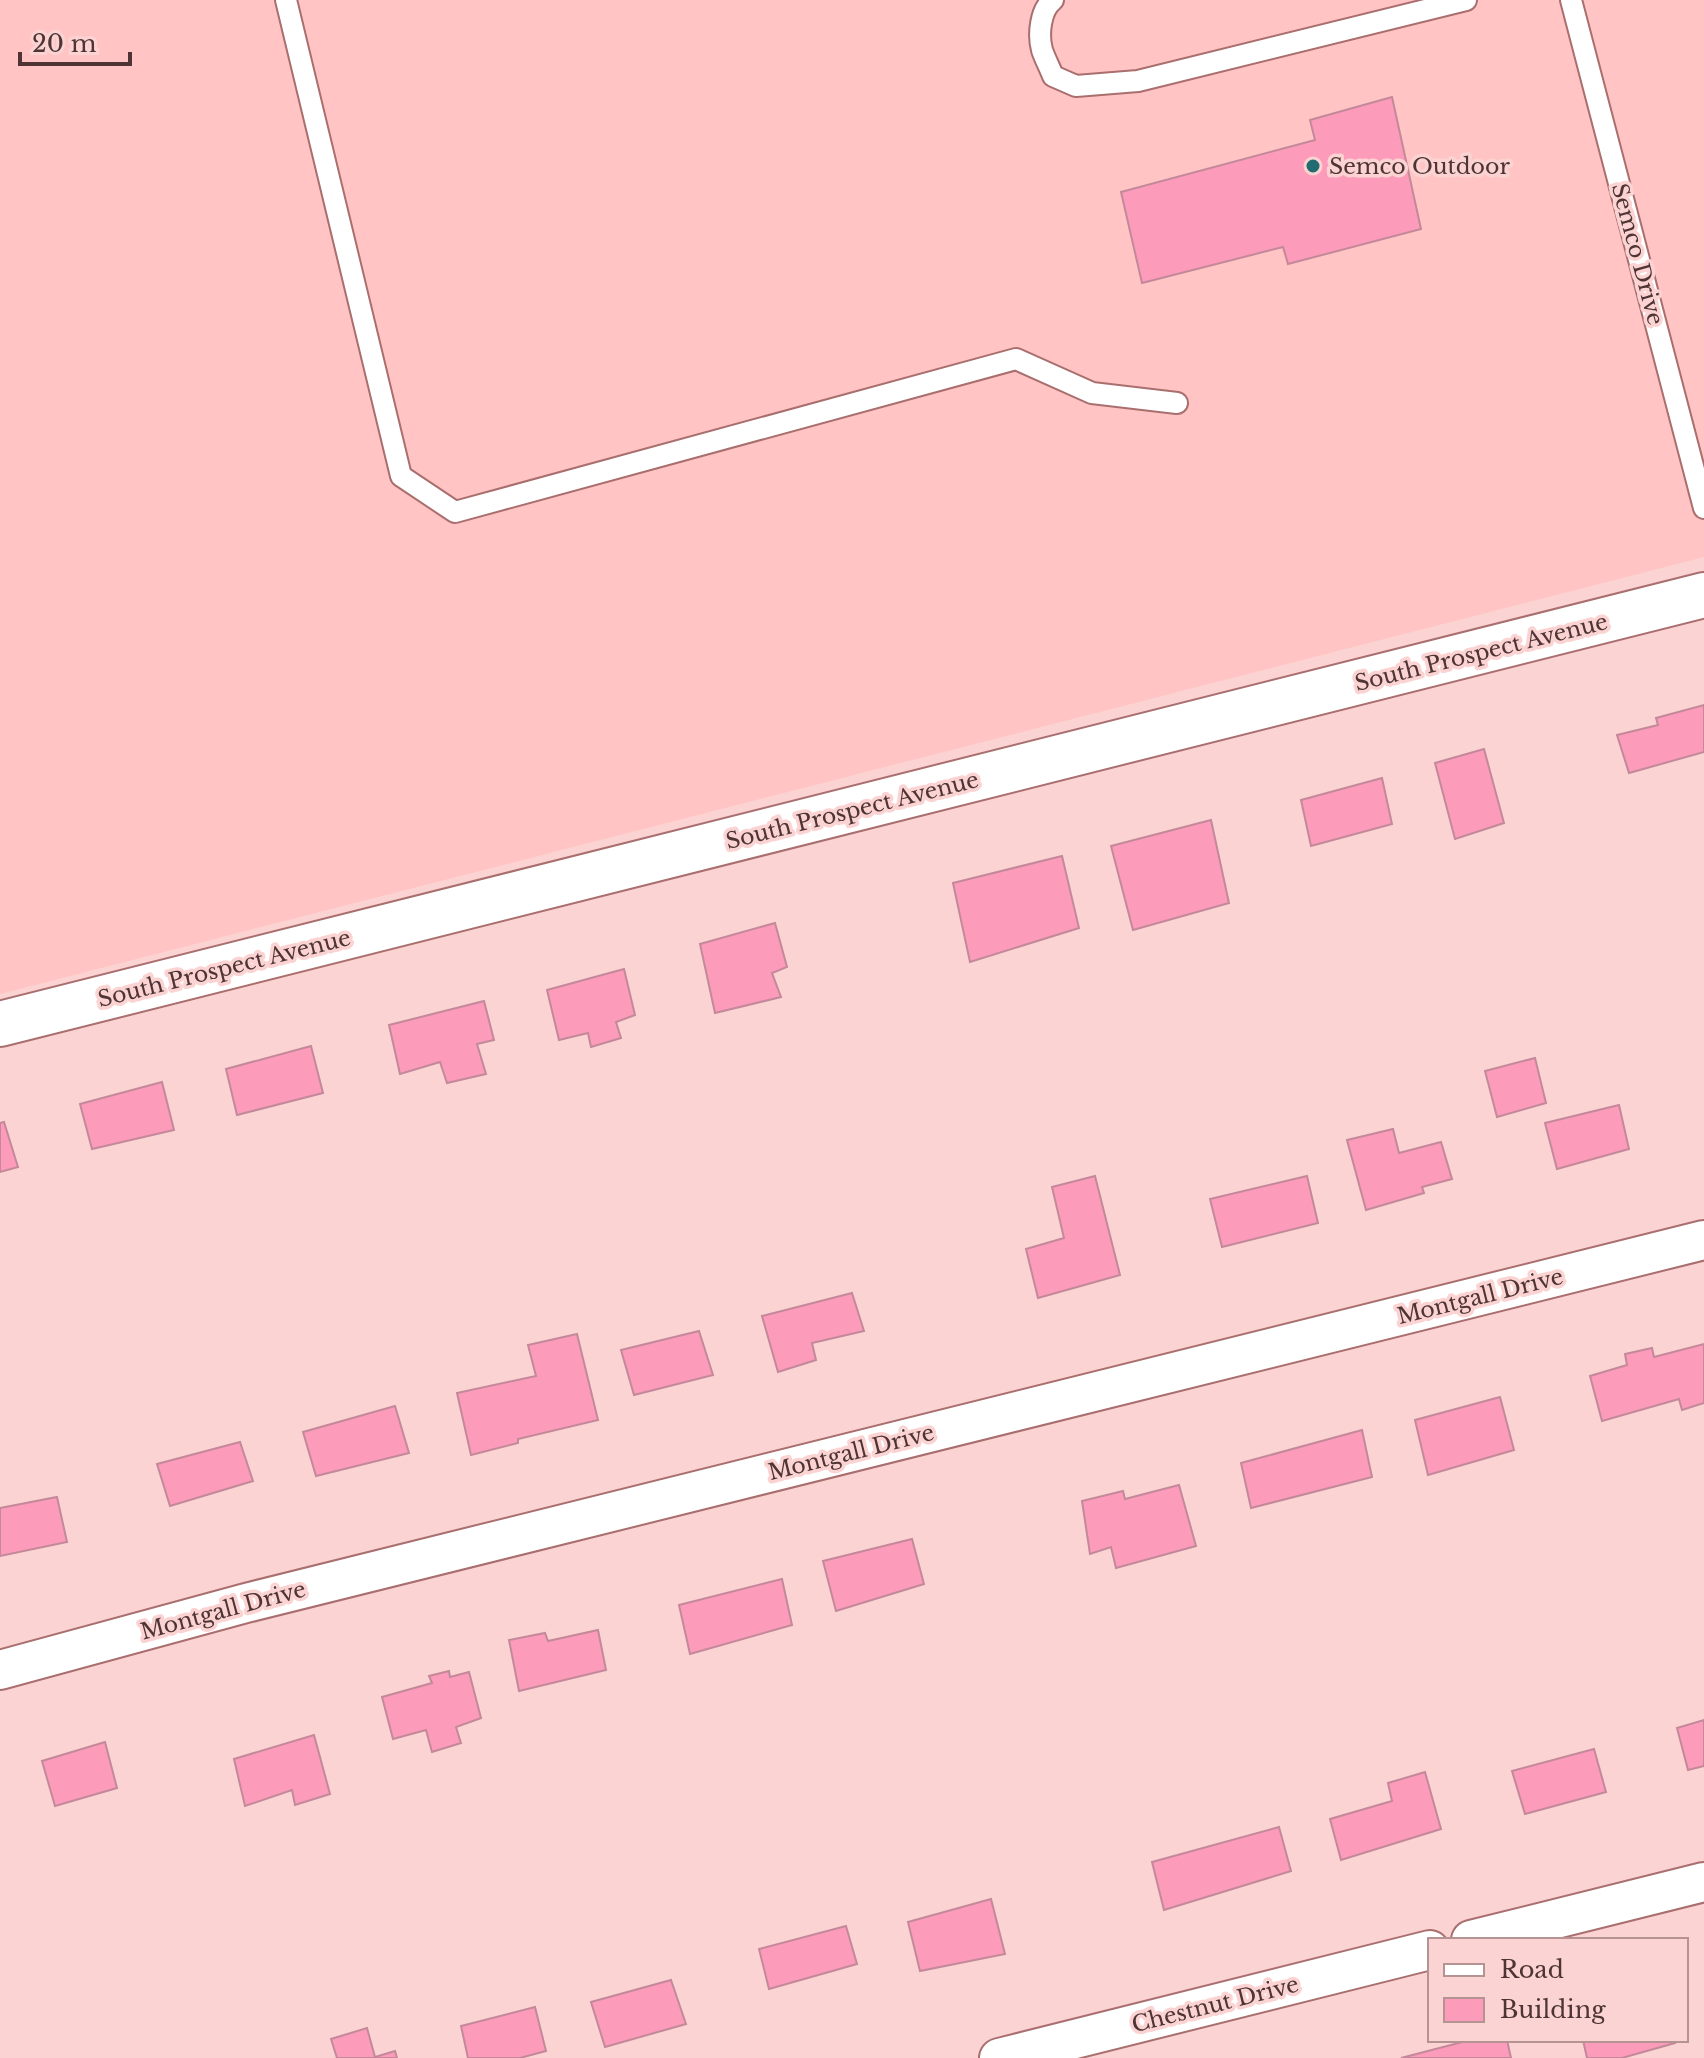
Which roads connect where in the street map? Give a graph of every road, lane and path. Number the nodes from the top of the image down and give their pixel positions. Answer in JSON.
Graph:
{"nodes":[{"id":1,"x":286,"y":0,"type":"edge"},
{"id":2,"x":1053,"y":0,"type":"edge"},
{"id":3,"x":1466,"y":0,"type":"edge"},
{"id":4,"x":1571,"y":0,"type":"edge"},
{"id":5,"x":1177,"y":403,"type":"dead end"},
{"id":6,"x":1704,"y":508,"type":"edge"},
{"id":7,"x":1704,"y":595,"type":"edge"},
{"id":8,"x":0,"y":1024,"type":"edge"},
{"id":9,"x":1704,"y":1240,"type":"edge"},
{"id":10,"x":0,"y":1670,"type":"edge"},
{"id":11,"x":1704,"y":1882,"type":"edge"},
{"id":12,"x":1479,"y":1938,"type":"edge"},
{"id":13,"x":1428,"y":1951,"type":"edge"},
{"id":14,"x":999,"y":2058,"type":"edge"}],
"edges":[{"from":1,"to":5,"type":"lane"},
{"from":2,"to":3,"type":"lane"},
{"from":4,"to":6,"type":"lane","name":"Semco Drive"},
{"from":7,"to":8,"type":"street","name":"South Prospect Avenue"},
{"from":9,"to":10,"type":"street","name":"Montgall Drive"},
{"from":11,"to":12,"type":"street"},
{"from":13,"to":14,"type":"street","name":"Chestnut Drive"}]}
